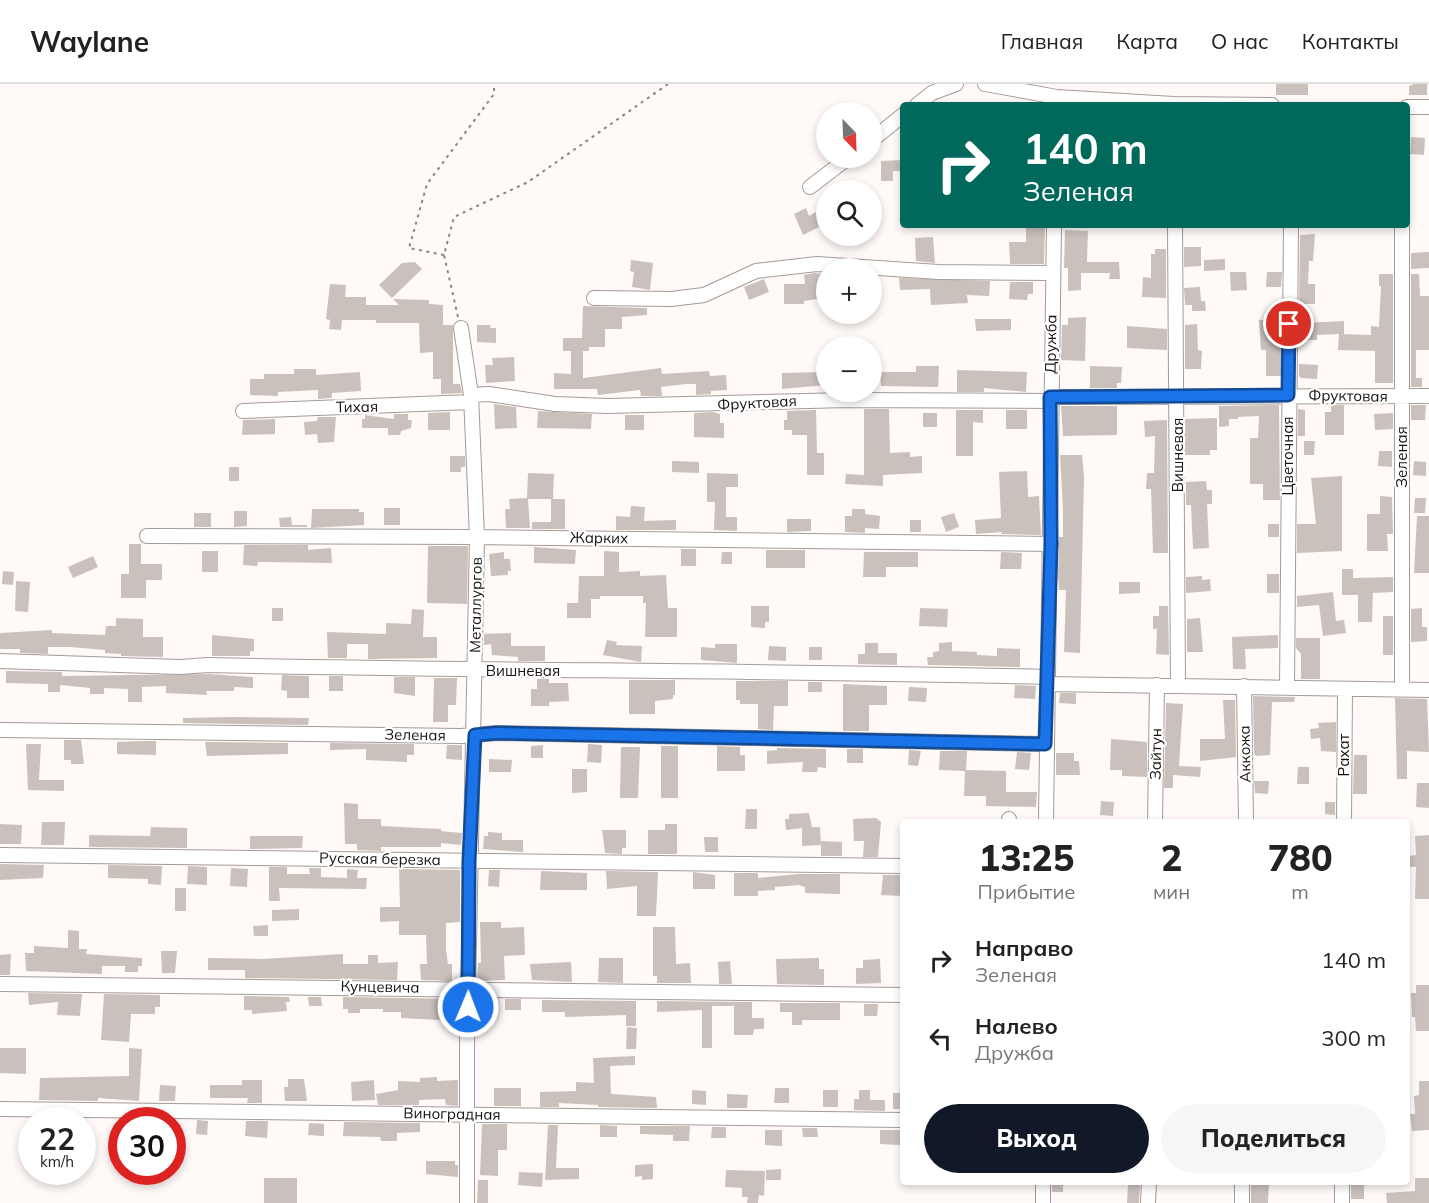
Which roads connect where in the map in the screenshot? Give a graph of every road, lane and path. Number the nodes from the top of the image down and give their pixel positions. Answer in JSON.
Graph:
{"nodes":[{"id":1,"x":495,"y":84,"type":"edge"},
{"id":2,"x":668,"y":84,"type":"edge"},
{"id":3,"x":956,"y":84,"type":"edge"},
{"id":4,"x":986,"y":84,"type":"edge"},
{"id":5,"x":1057,"y":95,"type":"edge"},
{"id":6,"x":920,"y":102,"type":"edge"},
{"id":7,"x":1147,"y":102,"type":"edge"},
{"id":8,"x":1410,"y":107,"type":"edge"},
{"id":9,"x":1429,"y":107,"type":"edge"},
{"id":10,"x":900,"y":117,"type":"edge"},
{"id":11,"x":882,"y":132,"type":"edge"},
{"id":12,"x":835,"y":168,"type":"edge"},
{"id":13,"x":810,"y":187,"type":"dead end"},
{"id":14,"x":1054,"y":228,"type":"edge"},
{"id":15,"x":1175,"y":228,"type":"edge"},
{"id":16,"x":1291,"y":228,"type":"edge"},
{"id":17,"x":1402,"y":228,"type":"edge"},
{"id":18,"x":444,"y":255,"type":"junction"},
{"id":19,"x":1052,"y":273,"type":"junction"},
{"id":20,"x":594,"y":298,"type":"dead end"},
{"id":21,"x":461,"y":328,"type":"joint"},
{"id":22,"x":1288,"y":395,"type":"junction"},
{"id":23,"x":1178,"y":396,"type":"junction"},
{"id":24,"x":1429,"y":396,"type":"edge"},
{"id":25,"x":1402,"y":397,"type":"junction"},
{"id":26,"x":471,"y":399,"type":"junction"},
{"id":27,"x":1050,"y":399,"type":"junction"},
{"id":28,"x":243,"y":411,"type":"dead end"},
{"id":29,"x":147,"y":536,"type":"dead end"},
{"id":30,"x":477,"y":537,"type":"junction"},
{"id":31,"x":1051,"y":544,"type":"junction"},
{"id":32,"x":0,"y":661,"type":"edge"},
{"id":33,"x":474,"y":671,"type":"junction"},
{"id":34,"x":1047,"y":680,"type":"junction"},
{"id":35,"x":1157,"y":685,"type":"junction"},
{"id":36,"x":1178,"y":686,"type":"junction"},
{"id":37,"x":1244,"y":686,"type":"junction"},
{"id":38,"x":1287,"y":687,"type":"junction"},
{"id":39,"x":1345,"y":689,"type":"junction"},
{"id":40,"x":1402,"y":689,"type":"junction"},
{"id":41,"x":1429,"y":690,"type":"edge"},
{"id":42,"x":0,"y":730,"type":"edge"},
{"id":43,"x":475,"y":735,"type":"junction"},
{"id":44,"x":1045,"y":744,"type":"junction"},
{"id":45,"x":1046,"y":819,"type":"edge"},
{"id":46,"x":1155,"y":819,"type":"edge"},
{"id":47,"x":1245,"y":819,"type":"edge"},
{"id":48,"x":1344,"y":819,"type":"edge"},
{"id":49,"x":0,"y":855,"type":"edge"},
{"id":50,"x":469,"y":861,"type":"junction"},
{"id":51,"x":900,"y":866,"type":"edge"},
{"id":52,"x":0,"y":984,"type":"edge"},
{"id":53,"x":469,"y":988,"type":"junction"},
{"id":54,"x":900,"y":995,"type":"edge"},
{"id":55,"x":0,"y":1109,"type":"edge"},
{"id":56,"x":468,"y":1114,"type":"junction"},
{"id":57,"x":900,"y":1120,"type":"edge"},
{"id":58,"x":1043,"y":1185,"type":"edge"},
{"id":59,"x":1149,"y":1185,"type":"edge"},
{"id":60,"x":1242,"y":1185,"type":"edge"},
{"id":61,"x":1342,"y":1185,"type":"edge"},
{"id":62,"x":467,"y":1203,"type":"edge"},
{"id":63,"x":1043,"y":1203,"type":"edge"},
{"id":64,"x":1148,"y":1203,"type":"edge"},
{"id":65,"x":1242,"y":1203,"type":"edge"},
{"id":66,"x":1342,"y":1203,"type":"edge"}],
"edges":[{"from":1,"to":18,"type":"path"},
{"from":2,"to":18,"type":"path"},
{"from":3,"to":6,"type":"street"},
{"from":4,"to":5,"type":"street"},
{"from":5,"to":7,"type":"street"},
{"from":8,"to":9,"type":"street"},
{"from":10,"to":11,"type":"street"},
{"from":12,"to":13,"type":"street"},
{"from":14,"to":19,"type":"street","name":"Дружба"},
{"from":15,"to":23,"type":"street","name":"Вишневая"},
{"from":16,"to":22,"type":"street","name":"Цветочная"},
{"from":17,"to":25,"type":"street","name":"Зеленая"},
{"from":18,"to":21,"type":"path"},
{"from":19,"to":20,"type":"street"},
{"from":19,"to":27,"type":"street","name":"Дружба"},
{"from":21,"to":26,"type":"street","name":"Металлургов"},
{"from":22,"to":23,"type":"street","name":"Фруктовая"},
{"from":22,"to":25,"type":"street","name":"Фруктовая"},
{"from":22,"to":38,"type":"street","name":"Цветочная"},
{"from":23,"to":27,"type":"street","name":"Фруктовая"},
{"from":23,"to":36,"type":"street","name":"Вишневая"},
{"from":24,"to":25,"type":"street","name":"Фруктовая"},
{"from":25,"to":40,"type":"street","name":"Зеленая"},
{"from":26,"to":27,"type":"street","name":"Фруктовая"},
{"from":26,"to":28,"type":"street","name":"Тихая"},
{"from":26,"to":30,"type":"street","name":"Металлургов"},
{"from":27,"to":31,"type":"street","name":"Дружба"},
{"from":29,"to":30,"type":"street","name":"Жарких"},
{"from":30,"to":31,"type":"street","name":"Жарких"},
{"from":30,"to":33,"type":"street","name":"Металлургов"},
{"from":31,"to":34,"type":"street","name":"Дружба"},
{"from":32,"to":33,"type":"street","name":"Вишневая"},
{"from":33,"to":34,"type":"street","name":"Вишневая"},
{"from":33,"to":43,"type":"street","name":"Металлургов"},
{"from":34,"to":35,"type":"street","name":"Вишневая"},
{"from":34,"to":44,"type":"street","name":"Дружба"},
{"from":35,"to":36,"type":"street","name":"Вишневая"},
{"from":35,"to":46,"type":"street","name":"Зайтун"},
{"from":36,"to":37,"type":"street","name":"Вишневая"},
{"from":37,"to":38,"type":"street","name":"Вишневая"},
{"from":37,"to":47,"type":"street","name":"Аккожа"},
{"from":38,"to":39,"type":"street","name":"Вишневая"},
{"from":39,"to":40,"type":"street","name":"Вишневая"},
{"from":39,"to":48,"type":"street","name":"Рахат"},
{"from":40,"to":41,"type":"street","name":"Вишневая"},
{"from":42,"to":43,"type":"street","name":"Зеленая"},
{"from":43,"to":44,"type":"street","name":"Зеленая"},
{"from":43,"to":50,"type":"street","name":"Металлургов"},
{"from":44,"to":45,"type":"street","name":"Дружба"},
{"from":49,"to":50,"type":"street","name":"Русская березка"},
{"from":50,"to":51,"type":"street","name":"Русская березка"},
{"from":50,"to":53,"type":"street","name":"Металлургов"},
{"from":52,"to":53,"type":"street","name":"Кунцевича"},
{"from":53,"to":54,"type":"street","name":"Кунцевича"},
{"from":53,"to":56,"type":"street","name":"Металлургов"},
{"from":55,"to":56,"type":"street","name":"Виноградная"},
{"from":56,"to":57,"type":"street","name":"Виноградная"},
{"from":56,"to":62,"type":"street","name":"Металлургов"},
{"from":58,"to":63,"type":"street"},
{"from":59,"to":64,"type":"street"},
{"from":60,"to":65,"type":"street"},
{"from":61,"to":66,"type":"street"}]}
